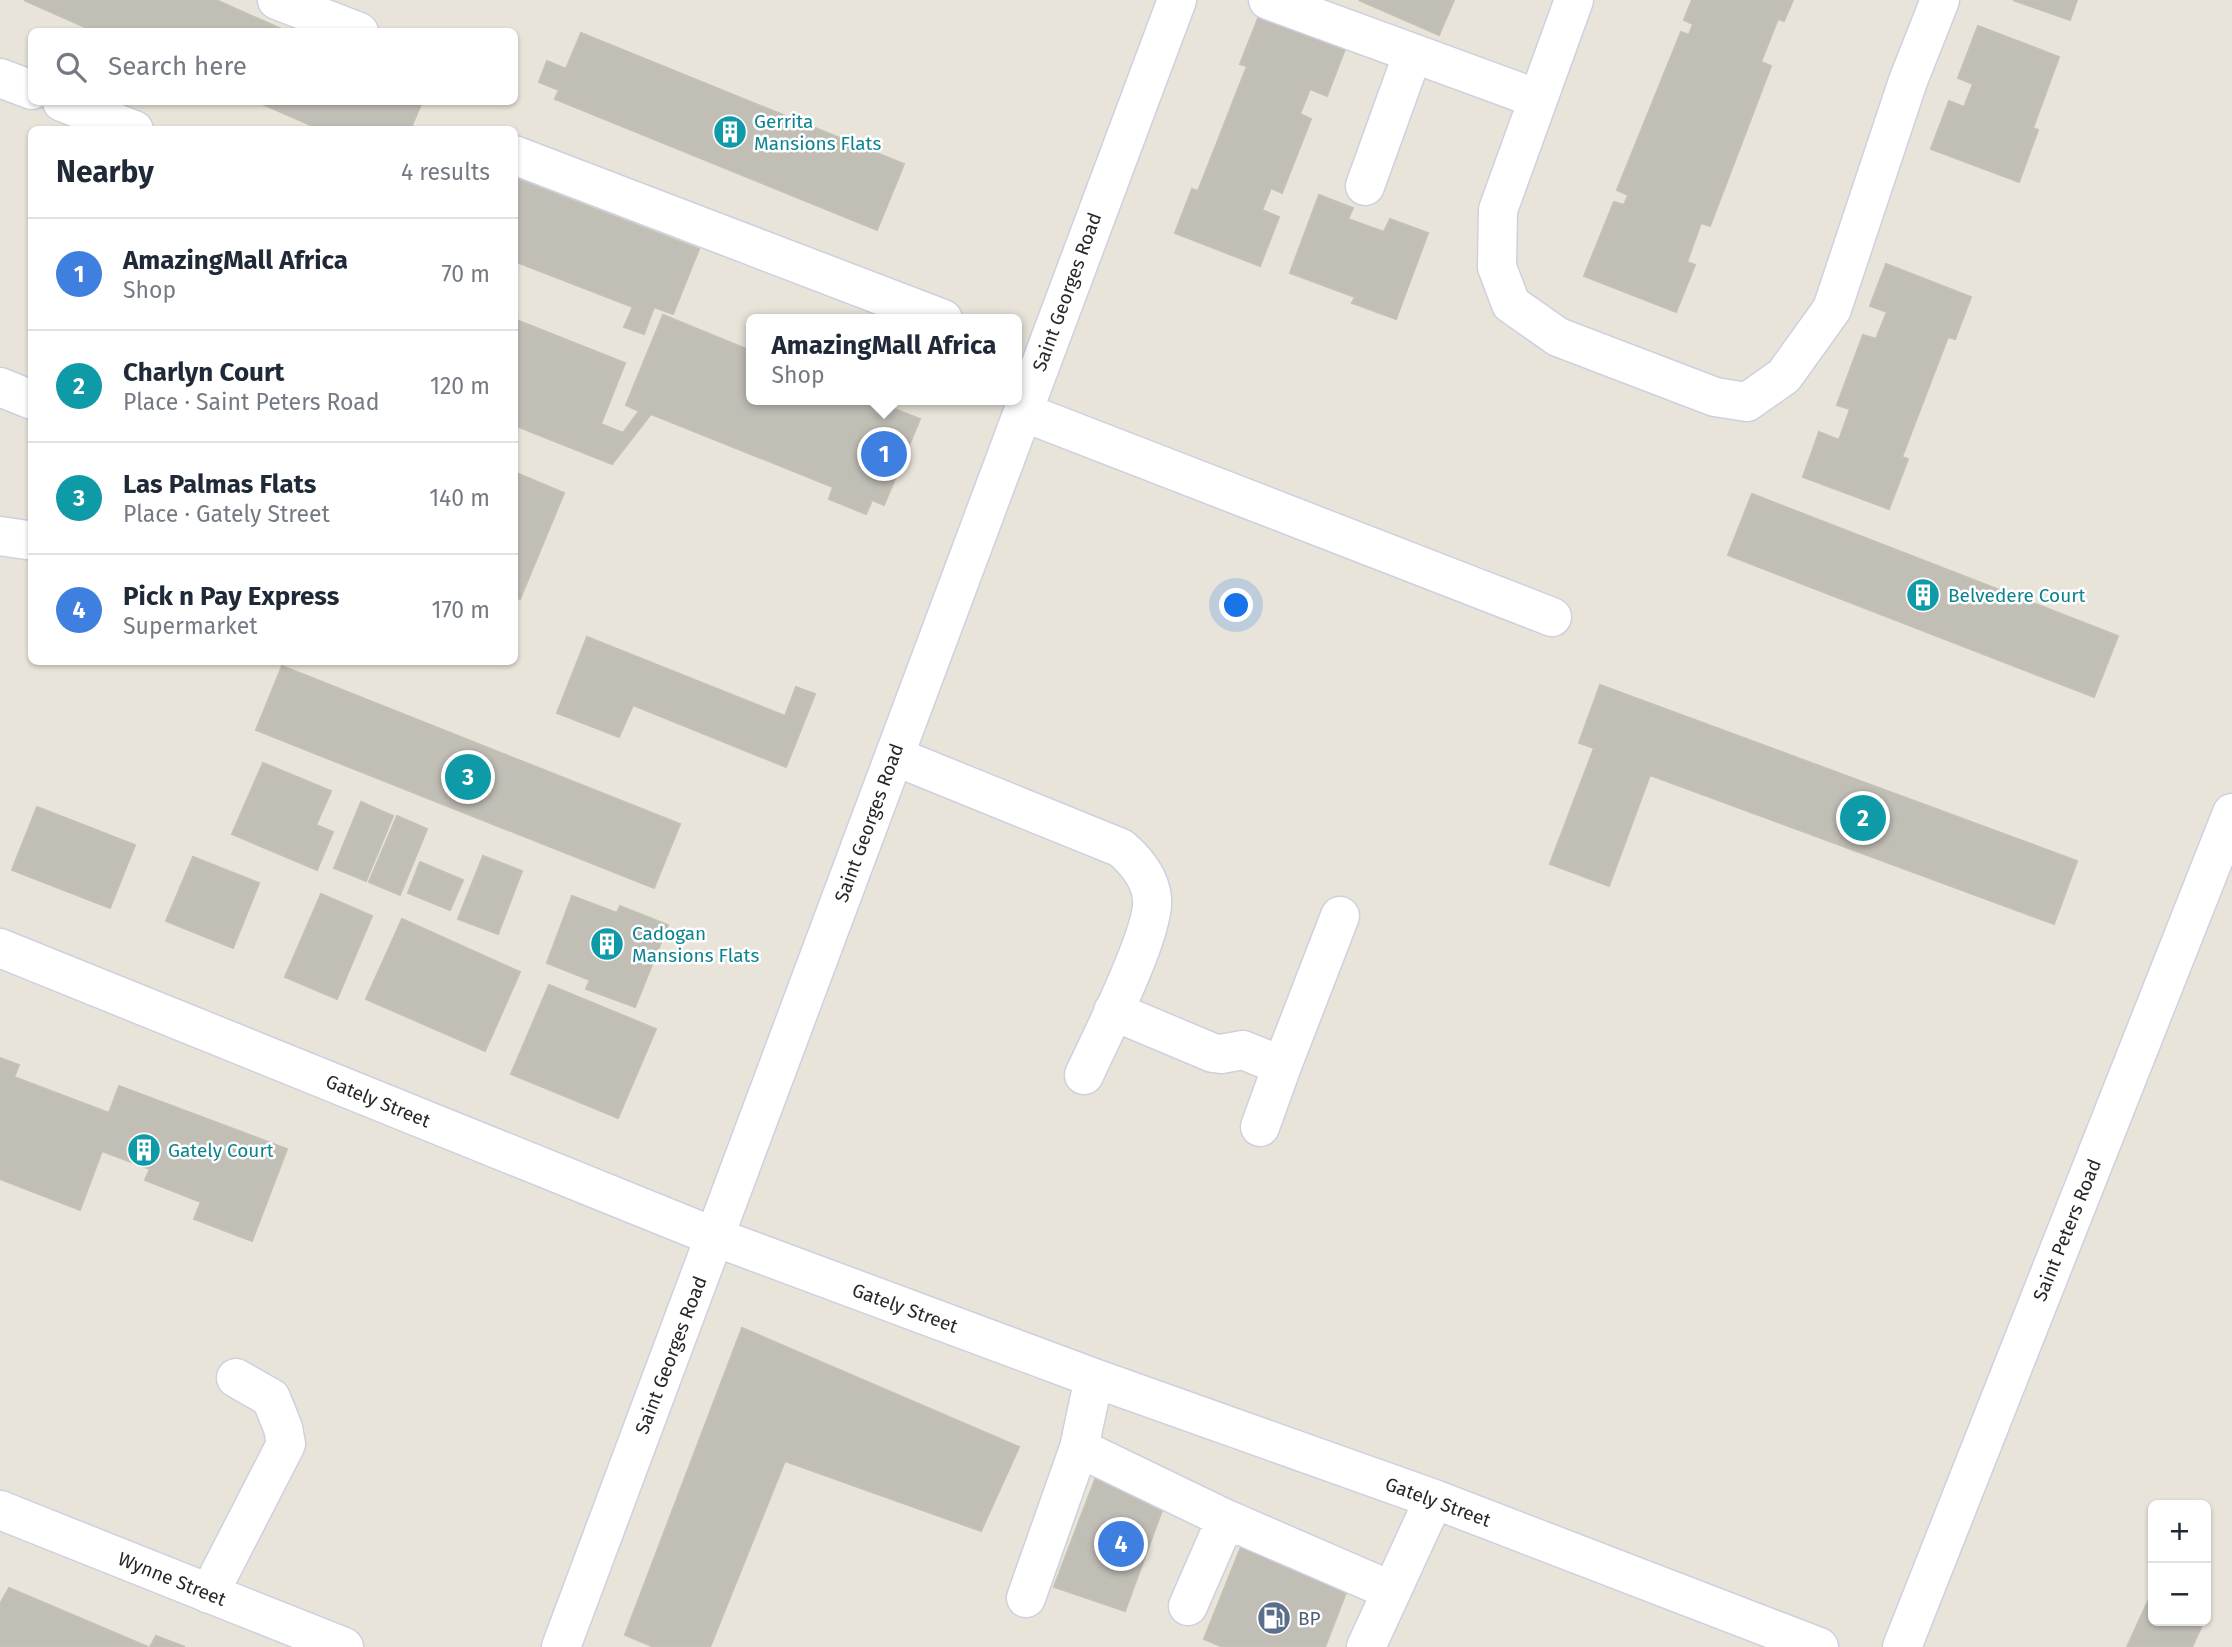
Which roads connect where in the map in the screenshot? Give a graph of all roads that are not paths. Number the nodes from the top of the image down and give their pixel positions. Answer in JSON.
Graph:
{"nodes":[{"id":1,"x":276,"y":0,"type":"edge"},
{"id":2,"x":1177,"y":0,"type":"edge"},
{"id":3,"x":1268,"y":0,"type":"edge"},
{"id":4,"x":1574,"y":0,"type":"edge"},
{"id":5,"x":1940,"y":0,"type":"edge"},
{"id":6,"x":349,"y":28,"type":"edge"},
{"id":7,"x":1413,"y":53,"type":"junction"},
{"id":8,"x":0,"y":78,"type":"edge"},
{"id":9,"x":28,"y":88,"type":"edge"},
{"id":10,"x":1538,"y":99,"type":"junction"},
{"id":11,"x":70,"y":105,"type":"edge"},
{"id":12,"x":124,"y":126,"type":"edge"},
{"id":13,"x":518,"y":157,"type":"edge"},
{"id":14,"x":1365,"y":186,"type":"dead end"},
{"id":15,"x":930,"y":314,"type":"edge"},
{"id":16,"x":1030,"y":353,"type":"edge"},
{"id":17,"x":0,"y":387,"type":"edge"},
{"id":18,"x":28,"y":398,"type":"edge"},
{"id":19,"x":1023,"y":412,"type":"junction"},
{"id":20,"x":1552,"y":617,"type":"dead end"},
{"id":21,"x":894,"y":757,"type":"junction"},
{"id":22,"x":2232,"y":813,"type":"edge"},
{"id":23,"x":1340,"y":916,"type":"dead end"},
{"id":24,"x":0,"y":948,"type":"edge"},
{"id":25,"x":1113,"y":1011,"type":"junction"},
{"id":26,"x":1282,"y":1066,"type":"junction"},
{"id":27,"x":1084,"y":1075,"type":"dead end"},
{"id":28,"x":1259,"y":1127,"type":"dead end"},
{"id":29,"x":715,"y":1237,"type":"junction"},
{"id":30,"x":236,"y":1378,"type":"dead end"},
{"id":31,"x":1094,"y":1378,"type":"junction"},
{"id":32,"x":1079,"y":1448,"type":"junction"},
{"id":33,"x":1434,"y":1499,"type":"junction"},
{"id":34,"x":0,"y":1510,"type":"edge"},
{"id":35,"x":1226,"y":1519,"type":"junction"},
{"id":36,"x":1391,"y":1591,"type":"junction"},
{"id":37,"x":209,"y":1594,"type":"junction"},
{"id":38,"x":1026,"y":1598,"type":"dead end"},
{"id":39,"x":1188,"y":1606,"type":"dead end"},
{"id":40,"x":344,"y":1647,"type":"edge"},
{"id":41,"x":561,"y":1647,"type":"edge"},
{"id":42,"x":1366,"y":1647,"type":"edge"},
{"id":43,"x":1819,"y":1647,"type":"edge"},
{"id":44,"x":1902,"y":1647,"type":"edge"}],
"edges":[{"from":1,"to":6,"type":"street"},
{"from":2,"to":16,"type":"street","name":"Saint Georges Road"},
{"from":3,"to":7,"type":"street"},
{"from":4,"to":10,"type":"street"},
{"from":5,"to":10,"type":"street"},
{"from":7,"to":10,"type":"street"},
{"from":7,"to":14,"type":"street"},
{"from":8,"to":9,"type":"street"},
{"from":11,"to":12,"type":"street"},
{"from":13,"to":15,"type":"street"},
{"from":16,"to":19,"type":"street","name":"Saint Georges Road"},
{"from":17,"to":18,"type":"street"},
{"from":19,"to":20,"type":"street"},
{"from":19,"to":21,"type":"street","name":"Saint Georges Road"},
{"from":21,"to":25,"type":"street"},
{"from":21,"to":29,"type":"street","name":"Saint Georges Road"},
{"from":22,"to":44,"type":"street","name":"Saint Peters Road"},
{"from":23,"to":26,"type":"street"},
{"from":24,"to":29,"type":"street","name":"Gately Street"},
{"from":25,"to":26,"type":"street"},
{"from":25,"to":27,"type":"street"},
{"from":26,"to":28,"type":"street"},
{"from":29,"to":31,"type":"street","name":"Gately Street"},
{"from":29,"to":41,"type":"street","name":"Saint Georges Road"},
{"from":30,"to":37,"type":"street"},
{"from":31,"to":32,"type":"street"},
{"from":31,"to":33,"type":"street","name":"Gately Street"},
{"from":32,"to":35,"type":"street"},
{"from":32,"to":38,"type":"street"},
{"from":33,"to":36,"type":"street"},
{"from":33,"to":43,"type":"street","name":"Gately Street"},
{"from":34,"to":37,"type":"street","name":"Wynne Street"},
{"from":35,"to":36,"type":"street"},
{"from":35,"to":39,"type":"street"},
{"from":36,"to":42,"type":"street"},
{"from":37,"to":40,"type":"street","name":"Wynne Street"}]}
